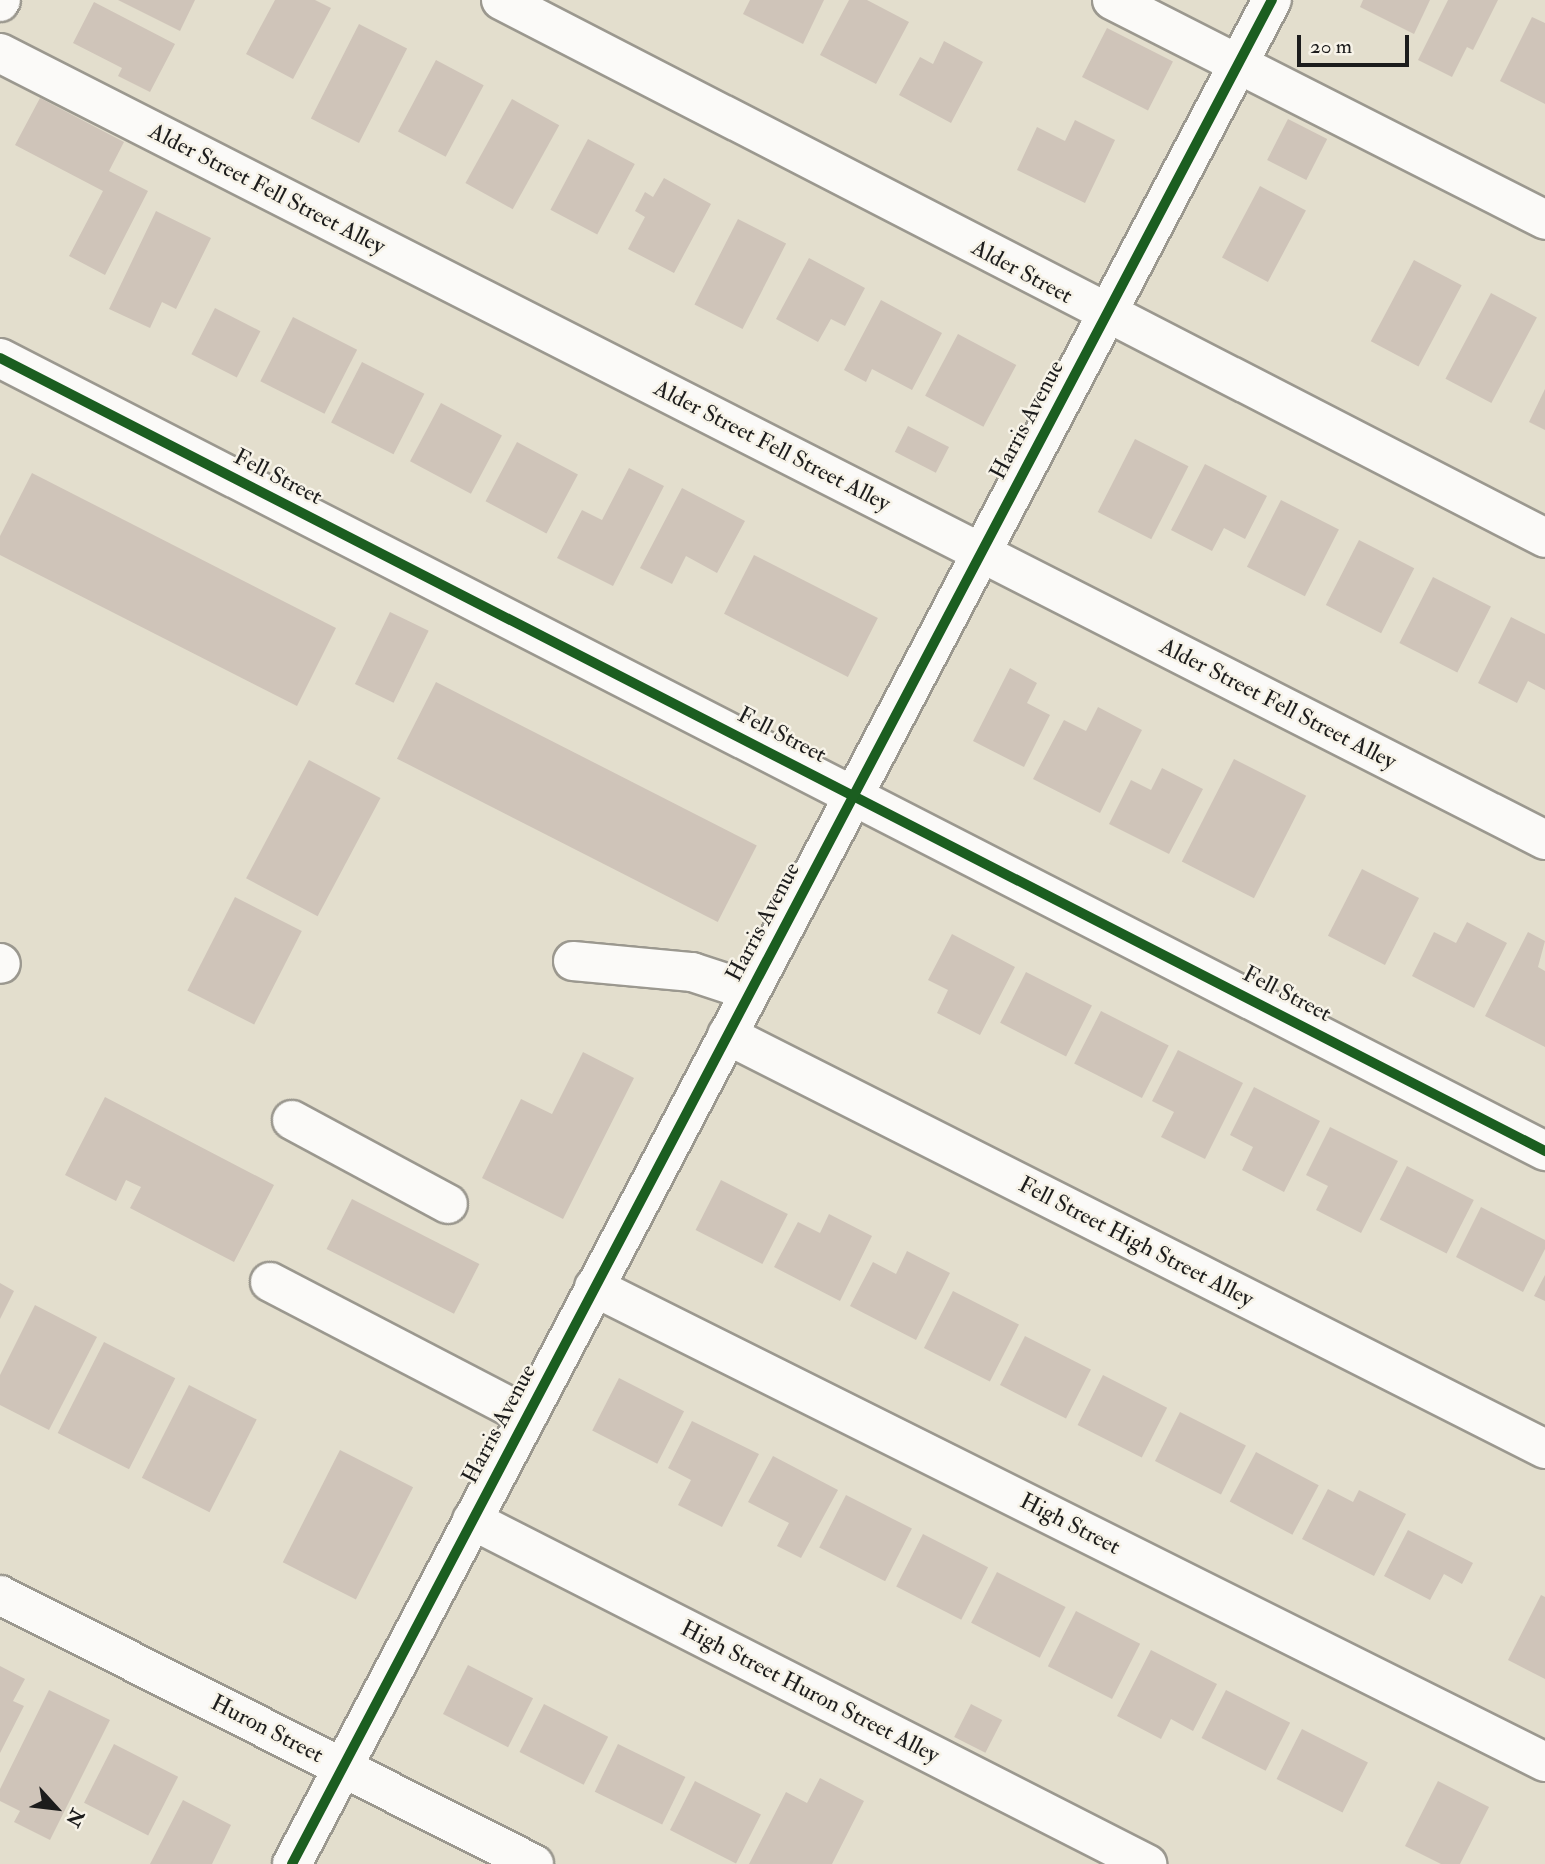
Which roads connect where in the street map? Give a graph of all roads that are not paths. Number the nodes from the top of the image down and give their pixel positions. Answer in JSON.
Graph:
{"nodes":[{"id":1,"x":501,"y":0,"type":"edge"},
{"id":2,"x":1112,"y":0,"type":"edge"},
{"id":3,"x":1272,"y":0,"type":"edge"},
{"id":4,"x":0,"y":53,"type":"edge"},
{"id":5,"x":1238,"y":64,"type":"junction"},
{"id":6,"x":1545,"y":219,"type":"edge"},
{"id":7,"x":1105,"y":316,"type":"junction"},
{"id":8,"x":0,"y":358,"type":"edge"},
{"id":9,"x":1545,"y":538,"type":"edge"},
{"id":10,"x":981,"y":552,"type":"junction"},
{"id":11,"x":853,"y":795,"type":"junction"},
{"id":12,"x":1545,"y":840,"type":"edge"},
{"id":13,"x":573,"y":961,"type":"dead end"},
{"id":14,"x":750,"y":991,"type":"junction"},
{"id":15,"x":727,"y":1035,"type":"junction"},
{"id":16,"x":292,"y":1121,"type":"dead end"},
{"id":17,"x":1545,"y":1151,"type":"edge"},
{"id":18,"x":448,"y":1204,"type":"dead end"},
{"id":19,"x":270,"y":1282,"type":"dead end"},
{"id":20,"x":594,"y":1287,"type":"junction"},
{"id":21,"x":527,"y":1416,"type":"junction"},
{"id":22,"x":1545,"y":1449,"type":"edge"},
{"id":23,"x":472,"y":1520,"type":"junction"},
{"id":24,"x":0,"y":1595,"type":"edge"},
{"id":25,"x":1545,"y":1762,"type":"edge"},
{"id":26,"x":343,"y":1768,"type":"junction"},
{"id":27,"x":292,"y":1864,"type":"edge"},
{"id":28,"x":534,"y":1864,"type":"edge"},
{"id":29,"x":1147,"y":1864,"type":"edge"}],
"edges":[{"from":1,"to":7,"type":"street","name":"Alder Street"},
{"from":2,"to":5,"type":"street"},
{"from":3,"to":5,"type":"street","name":"Harris Avenue"},
{"from":4,"to":10,"type":"street","name":"Alder Street Fell Street Alley"},
{"from":5,"to":6,"type":"street"},
{"from":5,"to":7,"type":"street","name":"Harris Avenue"},
{"from":7,"to":9,"type":"street","name":"Alder Street"},
{"from":7,"to":10,"type":"street","name":"Harris Avenue"},
{"from":8,"to":11,"type":"street","name":"Fell Street"},
{"from":10,"to":11,"type":"street","name":"Harris Avenue"},
{"from":10,"to":12,"type":"street","name":"Alder Street Fell Street Alley"},
{"from":11,"to":14,"type":"street","name":"Harris Avenue"},
{"from":11,"to":17,"type":"street","name":"Fell Street"},
{"from":13,"to":14,"type":"street"},
{"from":14,"to":15,"type":"street","name":"Harris Avenue"},
{"from":15,"to":20,"type":"street","name":"Harris Avenue"},
{"from":15,"to":22,"type":"street","name":"Fell Street High Street Alley"},
{"from":16,"to":18,"type":"street"},
{"from":19,"to":21,"type":"street"},
{"from":20,"to":21,"type":"street","name":"Harris Avenue"},
{"from":20,"to":25,"type":"street","name":"High Street"},
{"from":21,"to":23,"type":"street","name":"Harris Avenue"},
{"from":23,"to":26,"type":"street","name":"Harris Avenue"},
{"from":23,"to":29,"type":"street","name":"High Street Huron Street Alley"},
{"from":24,"to":26,"type":"street","name":"Huron Street"},
{"from":26,"to":27,"type":"street","name":"Harris Avenue"},
{"from":26,"to":28,"type":"street","name":"Huron Street"}]}
